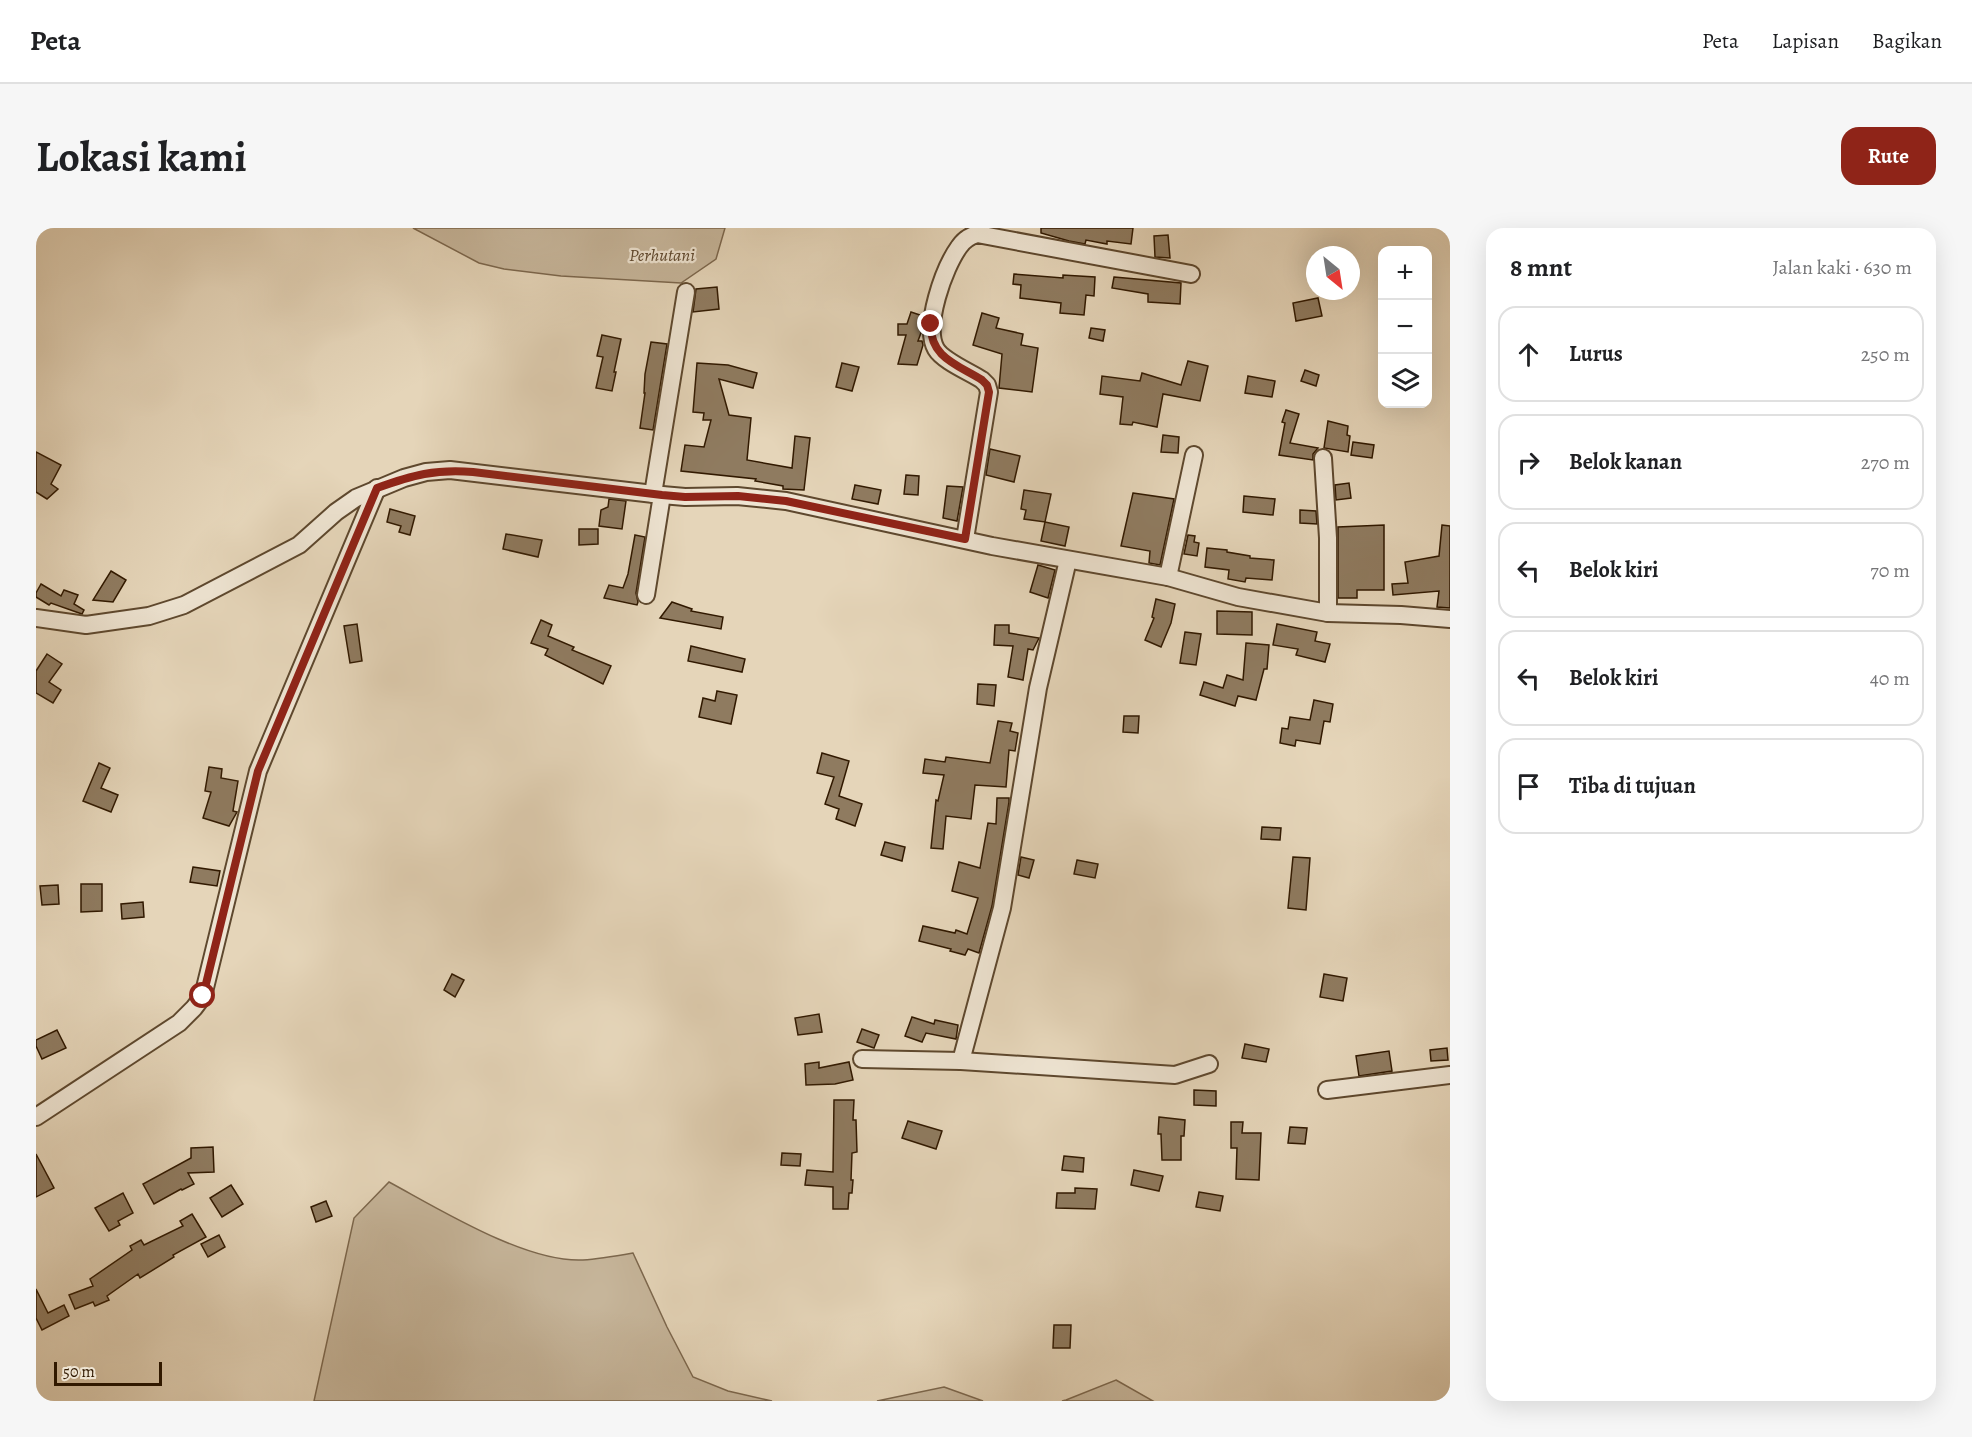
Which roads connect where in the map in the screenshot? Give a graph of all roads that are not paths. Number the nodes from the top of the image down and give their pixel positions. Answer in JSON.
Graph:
{"nodes":[{"id":1,"x":1191,"y":274,"type":"dead end"},
{"id":2,"x":686,"y":292,"type":"dead end"},
{"id":3,"x":1194,"y":454,"type":"dead end"},
{"id":4,"x":1323,"y":458,"type":"dead end"},
{"id":5,"x":377,"y":488,"type":"junction"},
{"id":6,"x":657,"y":495,"type":"junction"},
{"id":7,"x":965,"y":539,"type":"junction"},
{"id":8,"x":1068,"y":561,"type":"junction"},
{"id":9,"x":1168,"y":577,"type":"junction"},
{"id":10,"x":646,"y":595,"type":"dead end"},
{"id":11,"x":1328,"y":612,"type":"junction"},
{"id":12,"x":36,"y":618,"type":"edge"},
{"id":13,"x":1450,"y":619,"type":"edge"},
{"id":14,"x":862,"y":1059,"type":"dead end"},
{"id":15,"x":961,"y":1061,"type":"junction"},
{"id":16,"x":1209,"y":1064,"type":"dead end"},
{"id":17,"x":1450,"y":1075,"type":"edge"},
{"id":18,"x":1327,"y":1090,"type":"dead end"},
{"id":19,"x":36,"y":1117,"type":"edge"}],
"edges":[{"from":1,"to":7,"type":"street"},
{"from":2,"to":6,"type":"street"},
{"from":3,"to":9,"type":"street"},
{"from":4,"to":11,"type":"street"},
{"from":5,"to":6,"type":"street"},
{"from":5,"to":12,"type":"street"},
{"from":5,"to":19,"type":"street"},
{"from":6,"to":7,"type":"street"},
{"from":6,"to":10,"type":"street"},
{"from":7,"to":8,"type":"street"},
{"from":8,"to":9,"type":"street"},
{"from":8,"to":15,"type":"street"},
{"from":9,"to":11,"type":"street"},
{"from":11,"to":13,"type":"street"},
{"from":14,"to":15,"type":"street"},
{"from":15,"to":16,"type":"street"},
{"from":17,"to":18,"type":"street"}]}
